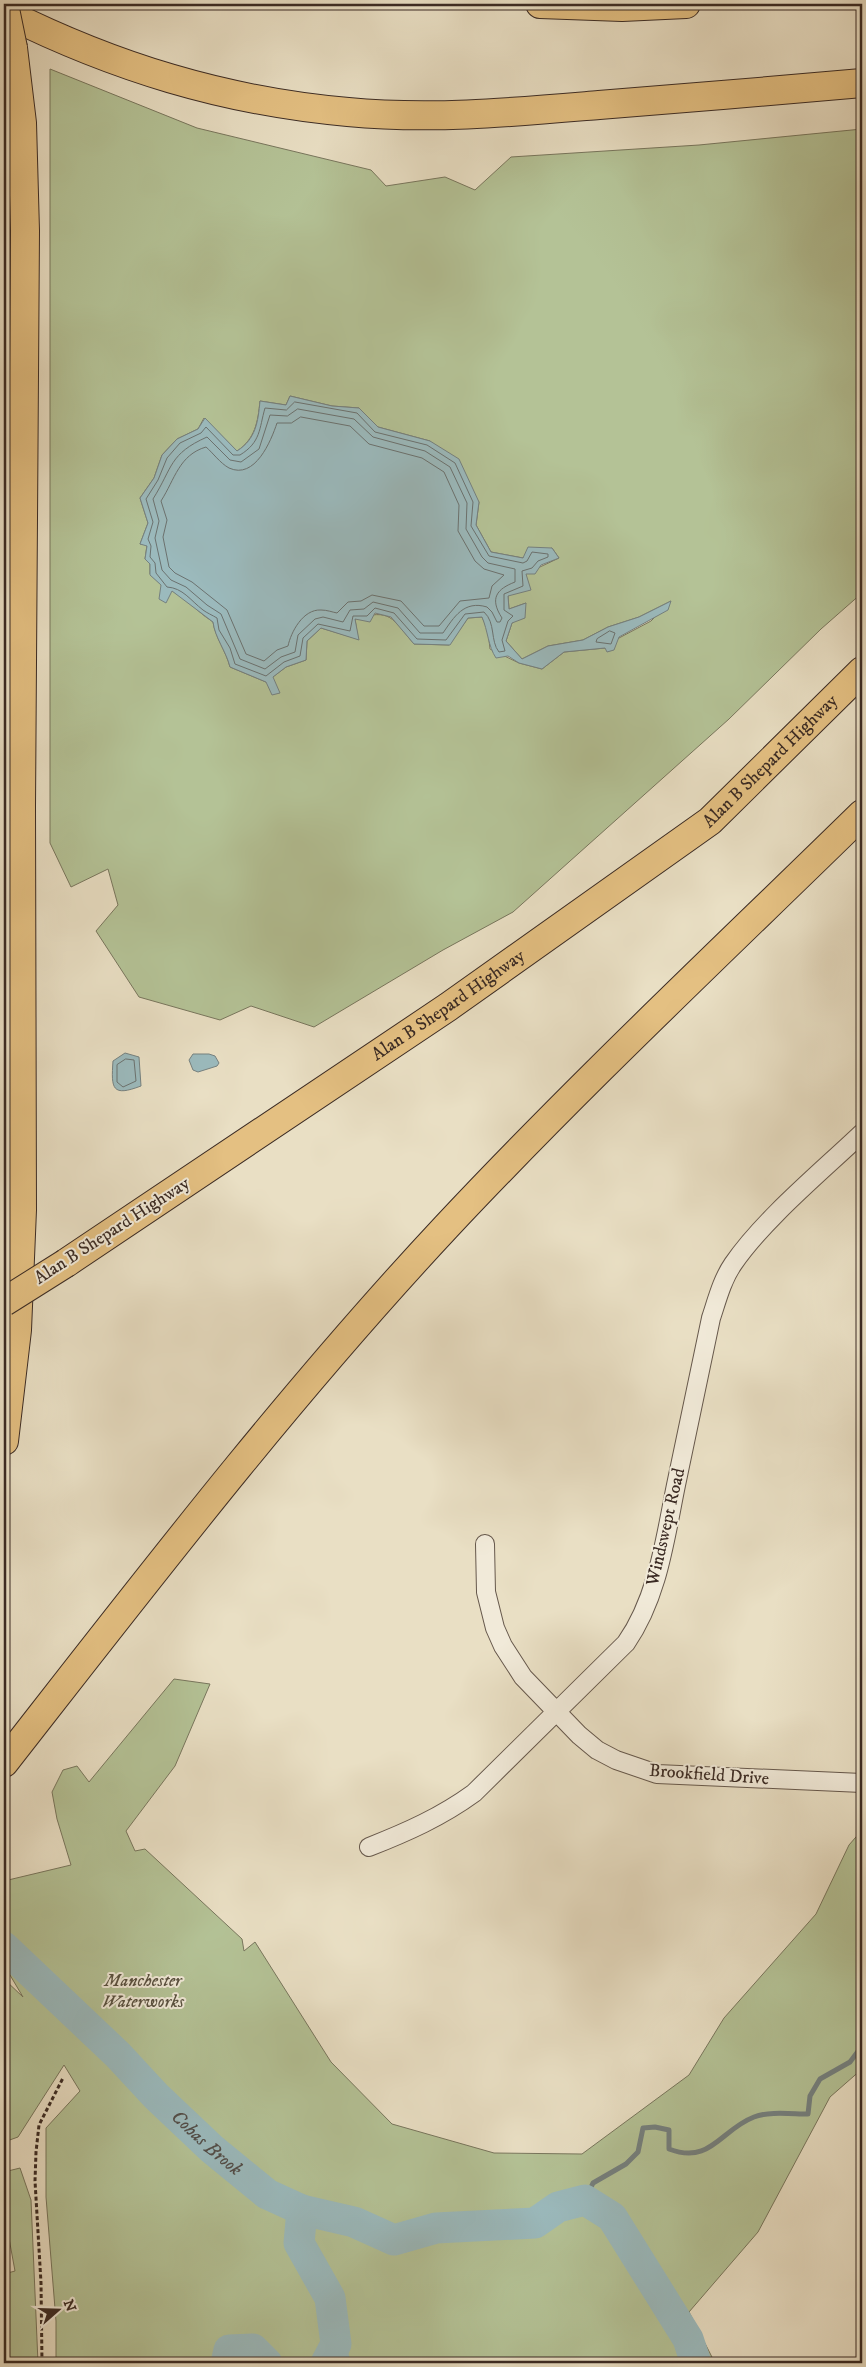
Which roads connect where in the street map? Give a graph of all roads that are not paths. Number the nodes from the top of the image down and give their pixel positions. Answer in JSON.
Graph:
{"nodes":[{"id":1,"x":4,"y":4,"type":"edge"},
{"id":2,"x":540,"y":4,"type":"edge"},
{"id":3,"x":686,"y":4,"type":"edge"},
{"id":4,"x":4,"y":12,"type":"edge"},
{"id":5,"x":862,"y":83,"type":"edge"},
{"id":6,"x":862,"y":671,"type":"edge"},
{"id":7,"x":862,"y":814,"type":"edge"},
{"id":8,"x":859,"y":1142,"type":"edge"},
{"id":9,"x":4,"y":1302,"type":"edge"},
{"id":10,"x":4,"y":1441,"type":"edge"},
{"id":11,"x":485,"y":1544,"type":"dead end"},
{"id":12,"x":557,"y":1712,"type":"junction"},
{"id":13,"x":4,"y":1763,"type":"edge"},
{"id":14,"x":862,"y":1783,"type":"edge"},
{"id":15,"x":369,"y":1847,"type":"dead end"}],
"edges":[{"from":1,"to":10,"type":"highway","bridge":true},
{"from":2,"to":3,"type":"highway"},
{"from":4,"to":5,"type":"highway"},
{"from":6,"to":9,"type":"highway","name":"Alan B Shepard Highway","bridge":true},
{"from":7,"to":13,"type":"highway"},
{"from":8,"to":12,"type":"street","name":"Windswept Road"},
{"from":11,"to":12,"type":"street","name":"Brookfield Drive"},
{"from":12,"to":14,"type":"street","name":"Brookfield Drive"},
{"from":12,"to":15,"type":"street","name":"Windswept Road"}]}
